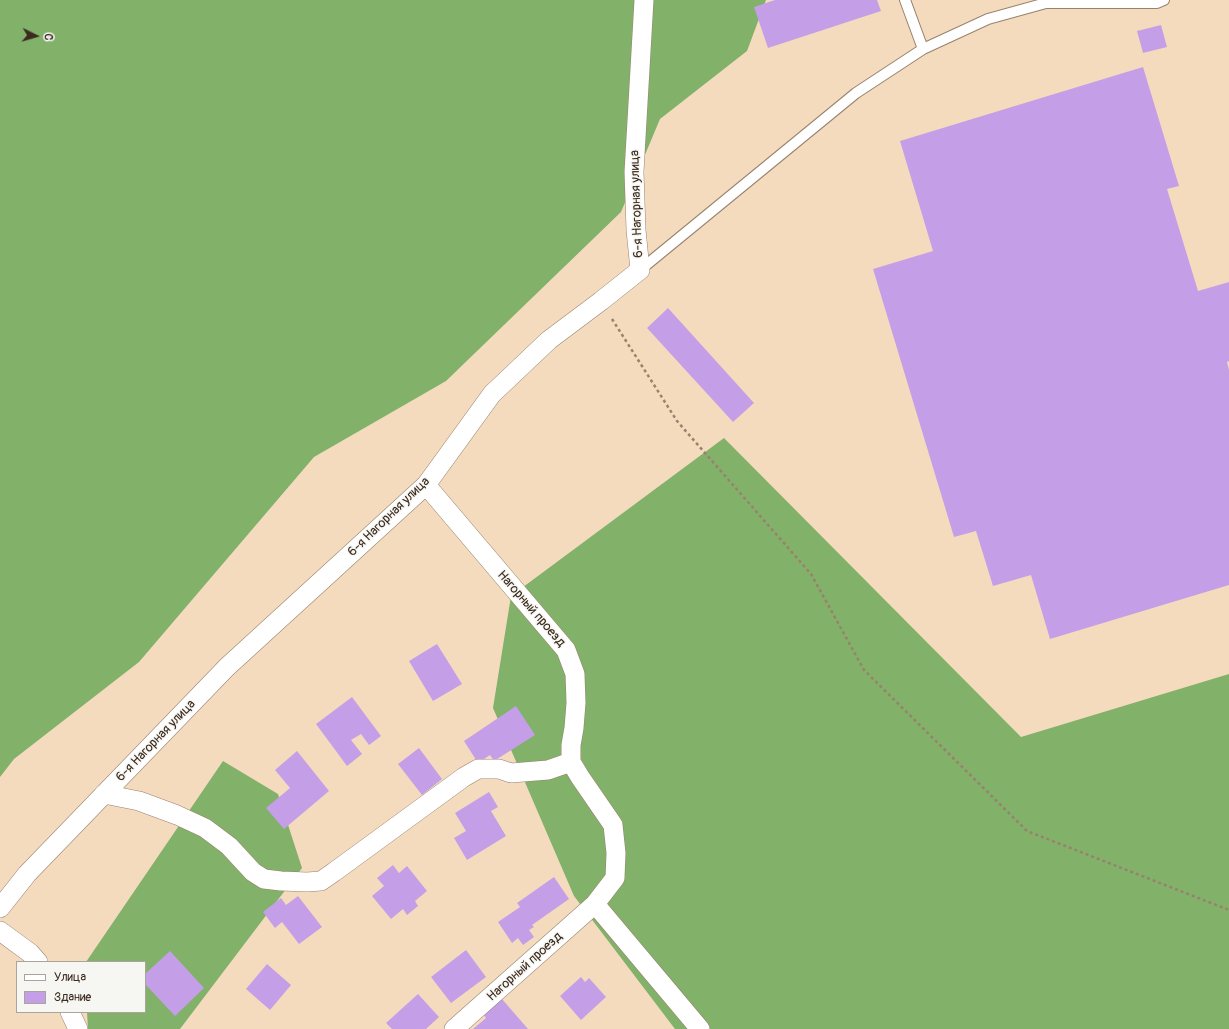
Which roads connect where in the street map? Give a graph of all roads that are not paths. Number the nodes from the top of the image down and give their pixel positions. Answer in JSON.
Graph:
{"nodes":[{"id":1,"x":644,"y":0,"type":"edge"},
{"id":2,"x":906,"y":0,"type":"edge"},
{"id":3,"x":1164,"y":0,"type":"edge"},
{"id":4,"x":923,"y":49,"type":"junction"},
{"id":5,"x":640,"y":270,"type":"junction"},
{"id":6,"x":426,"y":485,"type":"junction"},
{"id":7,"x":571,"y":762,"type":"junction"},
{"id":8,"x":104,"y":794,"type":"junction"},
{"id":9,"x":595,"y":904,"type":"junction"},
{"id":10,"x":0,"y":908,"type":"edge"},
{"id":11,"x":0,"y":931,"type":"edge"},
{"id":12,"x":37,"y":961,"type":"edge"},
{"id":13,"x":70,"y":1013,"type":"edge"},
{"id":14,"x":78,"y":1029,"type":"edge"},
{"id":15,"x":454,"y":1029,"type":"edge"},
{"id":16,"x":700,"y":1029,"type":"edge"}],
"edges":[{"from":1,"to":5,"type":"street","name":"6-я Нагорная улица"},
{"from":2,"to":4,"type":"lane"},
{"from":3,"to":4,"type":"lane"},
{"from":4,"to":5,"type":"lane"},
{"from":5,"to":6,"type":"street","name":"6-я Нагорная улица"},
{"from":6,"to":7,"type":"street","name":"Нагорный проезд"},
{"from":6,"to":8,"type":"street","name":"6-я Нагорная улица"},
{"from":7,"to":8,"type":"street"},
{"from":7,"to":9,"type":"street","name":"Нагорный проезд"},
{"from":8,"to":10,"type":"street","name":"6-я Нагорная улица"},
{"from":9,"to":15,"type":"street","name":"Нагорный проезд"},
{"from":9,"to":16,"type":"street"},
{"from":11,"to":12,"type":"street"},
{"from":13,"to":14,"type":"street"}]}
